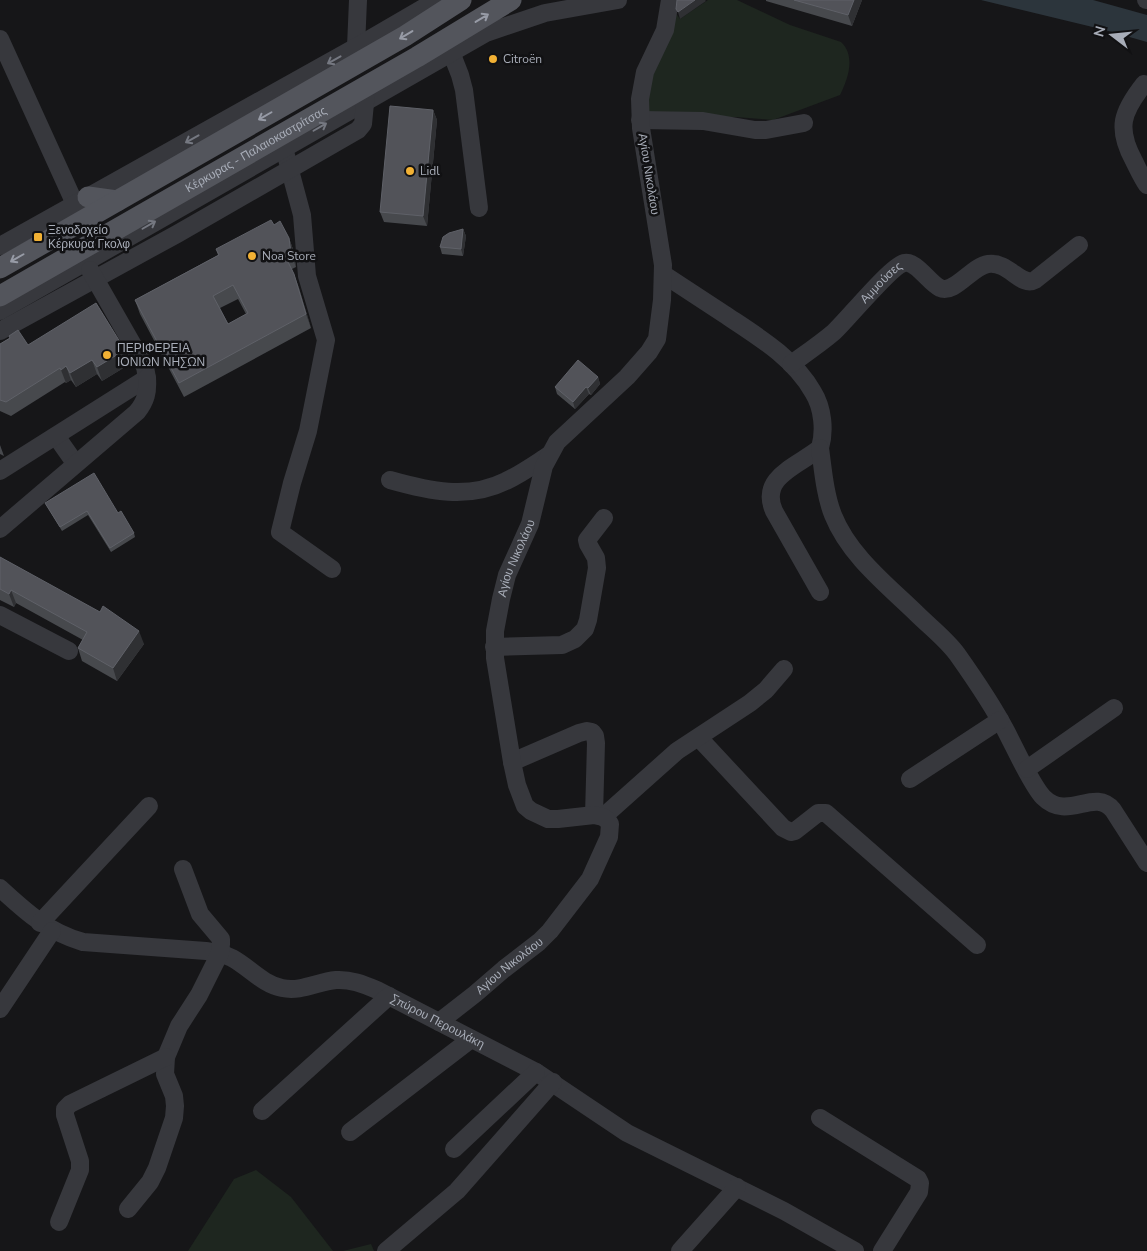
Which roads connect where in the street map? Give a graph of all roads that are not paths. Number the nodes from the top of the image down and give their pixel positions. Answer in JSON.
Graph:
{"nodes":[{"id":1,"x":358,"y":0,"type":"edge"},
{"id":2,"x":512,"y":0,"type":"edge"},
{"id":3,"x":618,"y":0,"type":"edge"},
{"id":4,"x":670,"y":0,"type":"edge"},
{"id":5,"x":448,"y":3,"type":"edge"},
{"id":6,"x":0,"y":39,"type":"edge"},
{"id":7,"x":448,"y":46,"type":"junction"},
{"id":8,"x":356,"y":47,"type":"junction"},
{"id":9,"x":1144,"y":84,"type":"dead end"},
{"id":10,"x":366,"y":94,"type":"junction"},
{"id":11,"x":640,"y":120,"type":"junction"},
{"id":12,"x":804,"y":123,"type":"dead end"},
{"id":13,"x":284,"y":148,"type":"junction"},
{"id":14,"x":290,"y":169,"type":"junction"},
{"id":15,"x":1147,"y":185,"type":"edge"},
{"id":16,"x":117,"y":201,"type":"junction"},
{"id":17,"x":76,"y":204,"type":"junction"},
{"id":18,"x":479,"y":208,"type":"dead end"},
{"id":19,"x":55,"y":236,"type":"junction"},
{"id":20,"x":97,"y":240,"type":"junction"},
{"id":21,"x":1079,"y":245,"type":"dead end"},
{"id":22,"x":0,"y":246,"type":"edge"},
{"id":23,"x":85,"y":262,"type":"junction"},
{"id":24,"x":0,"y":268,"type":"edge"},
{"id":25,"x":663,"y":274,"type":"junction"},
{"id":26,"x":95,"y":279,"type":"junction"},
{"id":27,"x":0,"y":296,"type":"edge"},
{"id":28,"x":0,"y":310,"type":"edge"},
{"id":29,"x":0,"y":331,"type":"edge"},
{"id":30,"x":791,"y":364,"type":"junction"},
{"id":31,"x":148,"y":378,"type":"junction"},
{"id":32,"x":56,"y":436,"type":"junction"},
{"id":33,"x":820,"y":448,"type":"junction"},
{"id":34,"x":549,"y":455,"type":"junction"},
{"id":35,"x":75,"y":463,"type":"junction"},
{"id":36,"x":0,"y":471,"type":"edge"},
{"id":37,"x":390,"y":480,"type":"dead end"},
{"id":38,"x":604,"y":518,"type":"dead end"},
{"id":39,"x":0,"y":529,"type":"edge"},
{"id":40,"x":332,"y":570,"type":"dead end"},
{"id":41,"x":820,"y":592,"type":"dead end"},
{"id":42,"x":0,"y":615,"type":"edge"},
{"id":43,"x":494,"y":646,"type":"junction"},
{"id":44,"x":69,"y":651,"type":"dead end"},
{"id":45,"x":784,"y":669,"type":"dead end"},
{"id":46,"x":1114,"y":708,"type":"dead end"},
{"id":47,"x":1000,"y":720,"type":"junction"},
{"id":48,"x":699,"y":738,"type":"junction"},
{"id":49,"x":512,"y":762,"type":"junction"},
{"id":50,"x":1026,"y":769,"type":"junction"},
{"id":51,"x":910,"y":779,"type":"dead end"},
{"id":52,"x":149,"y":806,"type":"dead end"},
{"id":53,"x":599,"y":816,"type":"junction"},
{"id":54,"x":1147,"y":862,"type":"edge"},
{"id":55,"x":183,"y":869,"type":"dead end"},
{"id":56,"x":0,"y":888,"type":"edge"},
{"id":57,"x":46,"y":927,"type":"junction"},
{"id":58,"x":977,"y":945,"type":"dead end"},
{"id":59,"x":220,"y":953,"type":"junction"},
{"id":60,"x":388,"y":996,"type":"junction"},
{"id":61,"x":0,"y":1009,"type":"edge"},
{"id":62,"x":439,"y":1022,"type":"junction"},
{"id":63,"x":471,"y":1038,"type":"junction"},
{"id":64,"x":166,"y":1057,"type":"junction"},
{"id":65,"x":536,"y":1072,"type":"junction"},
{"id":66,"x":553,"y":1082,"type":"junction"},
{"id":67,"x":262,"y":1111,"type":"dead end"},
{"id":68,"x":820,"y":1118,"type":"dead end"},
{"id":69,"x":350,"y":1132,"type":"dead end"},
{"id":70,"x":454,"y":1149,"type":"dead end"},
{"id":71,"x":737,"y":1188,"type":"junction"},
{"id":72,"x":128,"y":1209,"type":"dead end"},
{"id":73,"x":59,"y":1222,"type":"dead end"},
{"id":74,"x":386,"y":1251,"type":"edge"},
{"id":75,"x":680,"y":1251,"type":"edge"},
{"id":76,"x":855,"y":1251,"type":"edge"},
{"id":77,"x":882,"y":1251,"type":"edge"}],
"edges":[{"from":1,"to":8,"type":"street"},
{"from":7,"to":2,"type":"main road","name":"Κέρκυρας - Παλαιοκαστρίτσας","one_way":true},
{"from":3,"to":7,"type":"street"},
{"from":4,"to":11,"type":"street","name":"Αγίου Νικολάου"},
{"from":5,"to":7,"type":"main road"},
{"from":5,"to":8,"type":"street"},
{"from":5,"to":16,"type":"main road","name":"Κέρκυρας - Παλαιοκαστρίτσας","one_way":true},
{"from":6,"to":17,"type":"street"},
{"from":7,"to":10,"type":"main road","name":"Κέρκυρας - Παλαιοκαστρίτσας"},
{"from":7,"to":18,"type":"street"},
{"from":8,"to":17,"type":"street","one_way":true},
{"from":9,"to":15,"type":"street"},
{"from":13,"to":10,"type":"street","one_way":true},
{"from":10,"to":14,"type":"street"},
{"from":10,"to":20,"type":"main road","name":"Κέρκυρας - Παλαιοκαστρίτσας"},
{"from":11,"to":12,"type":"street"},
{"from":11,"to":25,"type":"street","name":"Αγίου Νικολάου"},
{"from":13,"to":14,"type":"street"},
{"from":23,"to":13,"type":"street","one_way":true},
{"from":14,"to":26,"type":"street"},
{"from":14,"to":40,"type":"street"},
{"from":16,"to":17,"type":"main road"},
{"from":16,"to":19,"type":"main road","name":"Κέρκυρας - Παλαιοκαστρίτσας"},
{"from":17,"to":19,"type":"main road"},
{"from":17,"to":22,"type":"street"},
{"from":19,"to":24,"type":"main road","name":"Κέρκυρας - Παλαιοκαστρίτσας","one_way":true},
{"from":20,"to":23,"type":"street"},
{"from":20,"to":27,"type":"main road","name":"Κέρκυρας - Παλαιοκαστρίτσας"},
{"from":21,"to":30,"type":"street","name":"Αμμούσες"},
{"from":23,"to":26,"type":"street"},
{"from":23,"to":28,"type":"street"},
{"from":25,"to":30,"type":"street"},
{"from":25,"to":34,"type":"street","name":"Αγίου Νικολάου"},
{"from":26,"to":29,"type":"street"},
{"from":26,"to":31,"type":"street"},
{"from":30,"to":33,"type":"street"},
{"from":31,"to":32,"type":"street"},
{"from":31,"to":35,"type":"street"},
{"from":32,"to":35,"type":"street"},
{"from":32,"to":36,"type":"street"},
{"from":33,"to":41,"type":"street"},
{"from":33,"to":47,"type":"street"},
{"from":34,"to":37,"type":"street"},
{"from":34,"to":43,"type":"street","name":"Αγίου Νικολάου"},
{"from":35,"to":39,"type":"street"},
{"from":38,"to":43,"type":"street"},
{"from":42,"to":44,"type":"street"},
{"from":43,"to":49,"type":"street","name":"Αγίου Νικολάου"},
{"from":45,"to":48,"type":"street"},
{"from":46,"to":50,"type":"street"},
{"from":47,"to":50,"type":"street"},
{"from":47,"to":51,"type":"street"},
{"from":48,"to":53,"type":"street"},
{"from":48,"to":58,"type":"street"},
{"from":49,"to":53,"type":"street","name":"Αγίου Νικολάου"},
{"from":49,"to":53,"type":"street"},
{"from":50,"to":54,"type":"street"},
{"from":52,"to":57,"type":"street"},
{"from":53,"to":62,"type":"street","name":"Αγίου Νικολάου"},
{"from":55,"to":59,"type":"street"},
{"from":56,"to":57,"type":"street","name":"Σπύρου Περουλάκη"},
{"from":57,"to":59,"type":"street","name":"Σπύρου Περουλάκη"},
{"from":57,"to":61,"type":"street"},
{"from":59,"to":60,"type":"street","name":"Σπύρου Περουλάκη"},
{"from":59,"to":64,"type":"street"},
{"from":60,"to":62,"type":"street","name":"Σπύρου Περουλάκη"},
{"from":60,"to":67,"type":"street"},
{"from":62,"to":63,"type":"street","name":"Σπύρου Περουλάκη"},
{"from":63,"to":65,"type":"street","name":"Σπύρου Περουλάκη"},
{"from":63,"to":69,"type":"street"},
{"from":64,"to":72,"type":"street"},
{"from":64,"to":73,"type":"street"},
{"from":65,"to":66,"type":"street","name":"Σπύρου Περουλάκη"},
{"from":65,"to":70,"type":"street"},
{"from":66,"to":71,"type":"street","name":"Σπύρου Περουλάκη"},
{"from":66,"to":74,"type":"street"},
{"from":68,"to":77,"type":"street"},
{"from":71,"to":75,"type":"street"},
{"from":71,"to":76,"type":"street","name":"Σπύρου Περουλάκη"}]}
